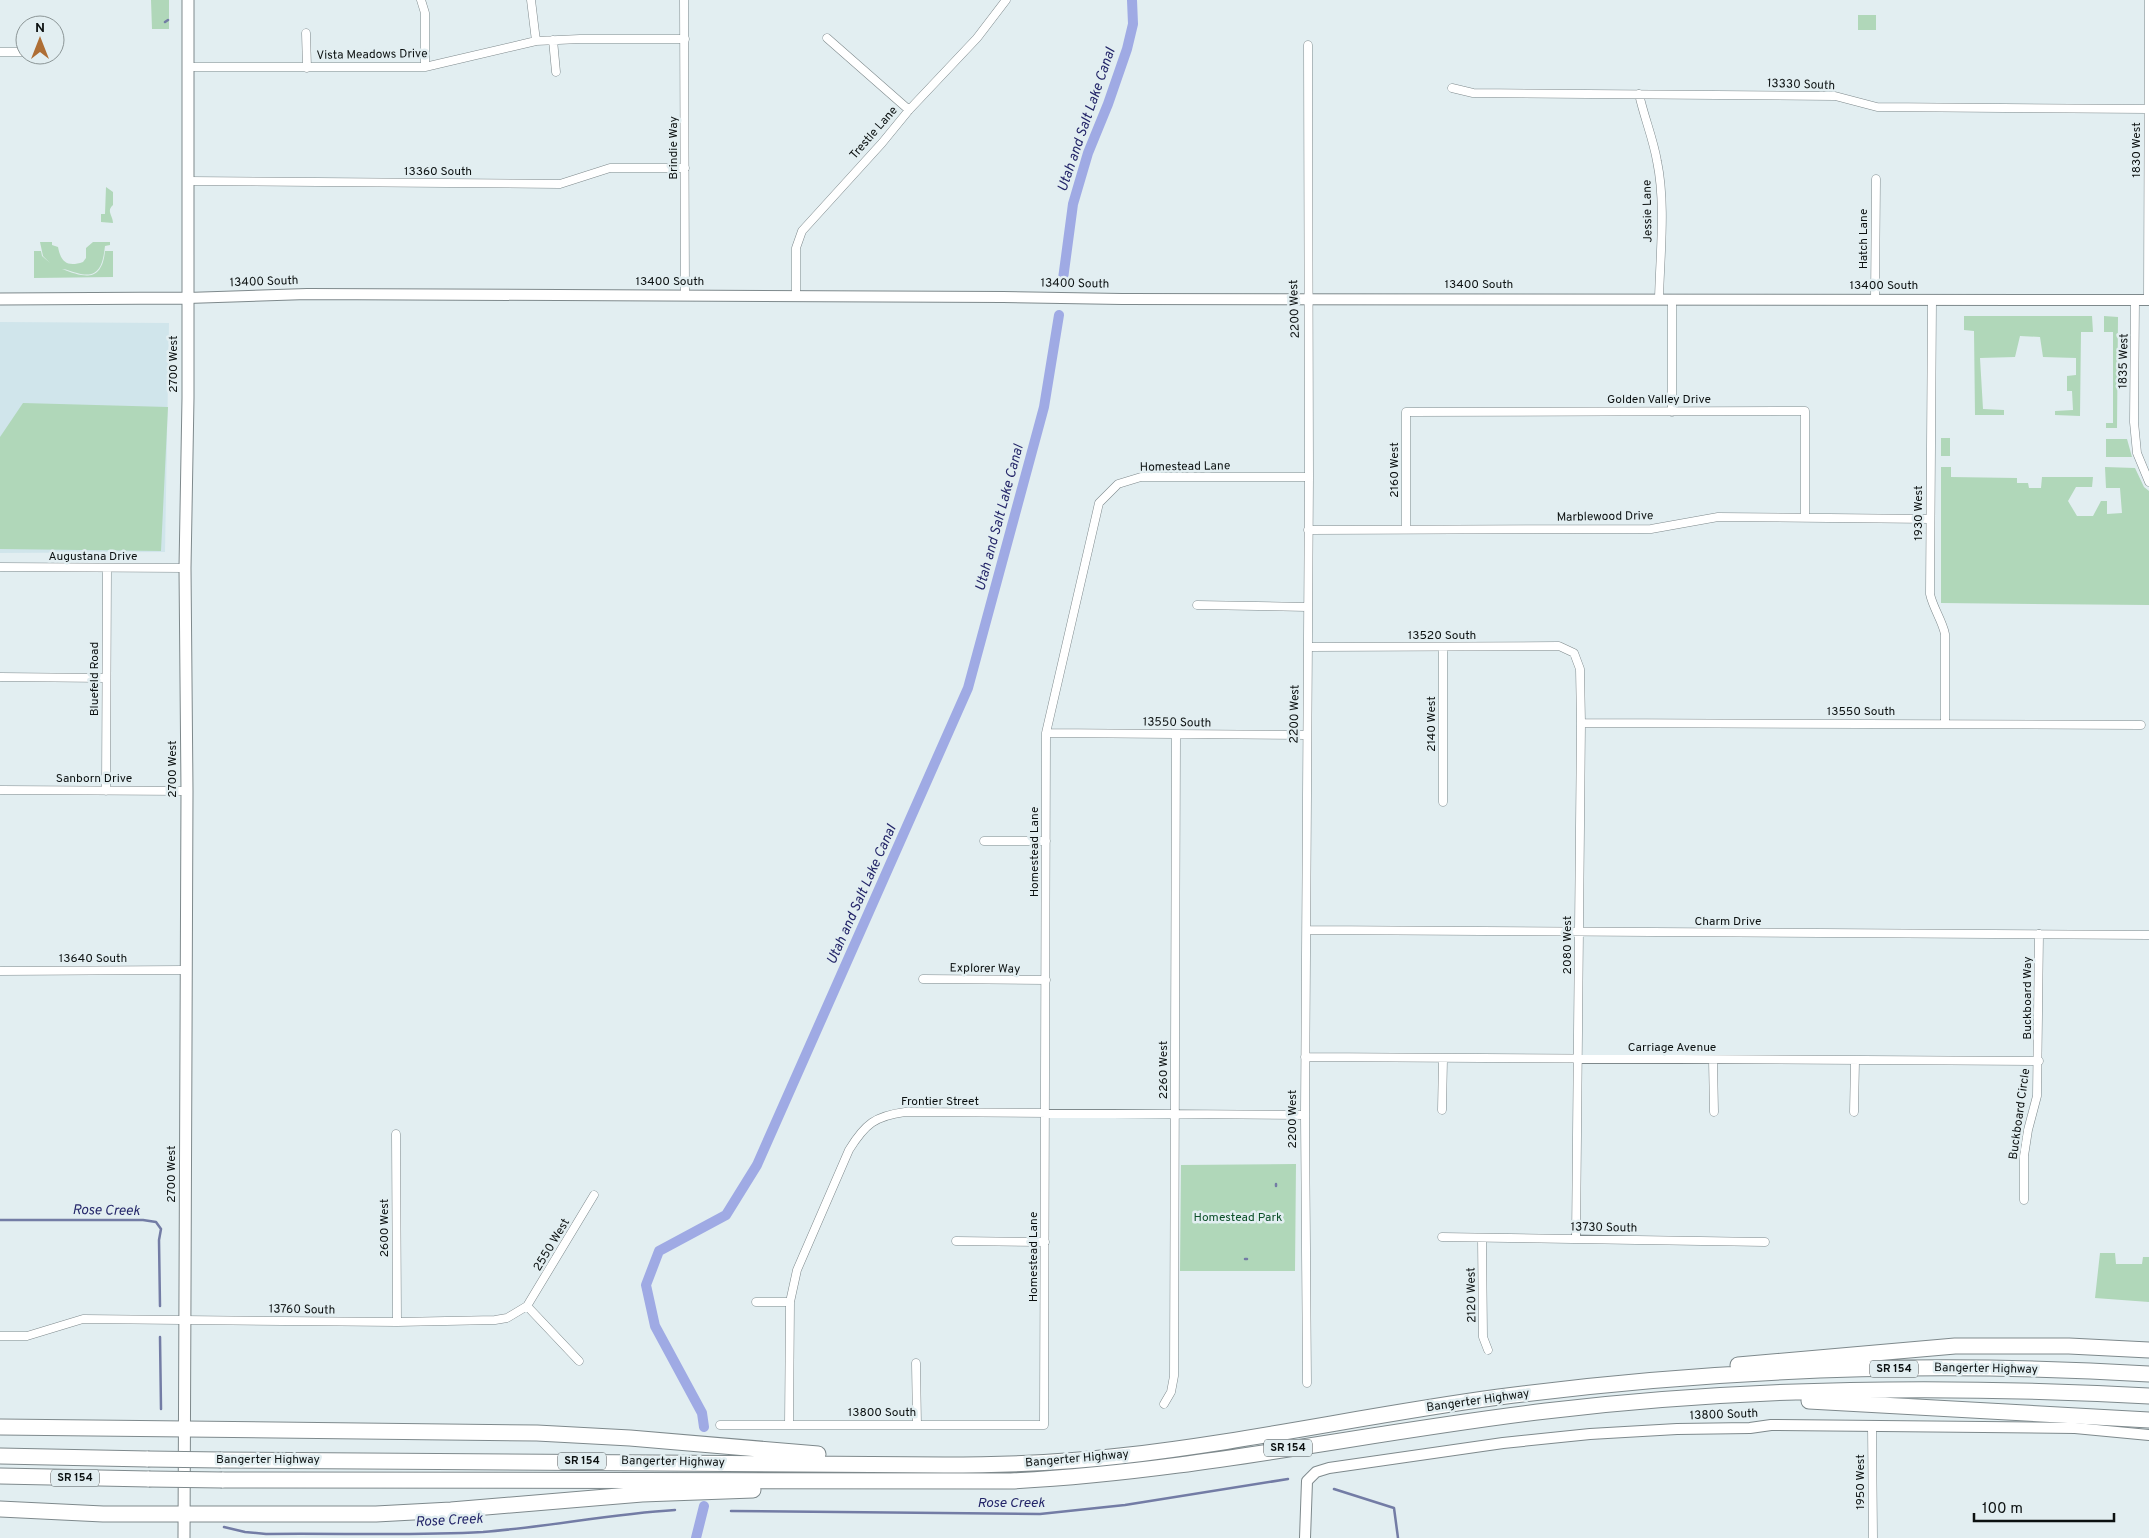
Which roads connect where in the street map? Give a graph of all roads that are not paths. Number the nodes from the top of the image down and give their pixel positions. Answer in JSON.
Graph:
{"nodes":[{"id":1,"x":188,"y":0,"type":"edge"},
{"id":2,"x":422,"y":0,"type":"edge"},
{"id":3,"x":531,"y":0,"type":"edge"},
{"id":4,"x":684,"y":0,"type":"edge"},
{"id":5,"x":1006,"y":0,"type":"edge"},
{"id":6,"x":2149,"y":0,"type":"edge"},
{"id":7,"x":306,"y":33,"type":"dead end"},
{"id":8,"x":827,"y":38,"type":"dead end"},
{"id":9,"x":685,"y":39,"type":"junction"},
{"id":10,"x":553,"y":40,"type":"junction"},
{"id":11,"x":536,"y":41,"type":"junction"},
{"id":12,"x":1308,"y":45,"type":"dead end"},
{"id":13,"x":0,"y":52,"type":"edge"},
{"id":14,"x":15,"y":52,"type":"edge"},
{"id":15,"x":188,"y":67,"type":"junction"},
{"id":16,"x":425,"y":67,"type":"junction"},
{"id":17,"x":307,"y":68,"type":"junction"},
{"id":18,"x":556,"y":72,"type":"dead end"},
{"id":19,"x":1452,"y":88,"type":"dead end"},
{"id":20,"x":1639,"y":94,"type":"junction"},
{"id":21,"x":2148,"y":109,"type":"edge"},
{"id":22,"x":910,"y":110,"type":"junction"},
{"id":23,"x":685,"y":168,"type":"junction"},
{"id":24,"x":1876,"y":179,"type":"dead end"},
{"id":25,"x":188,"y":181,"type":"junction"},
{"id":26,"x":685,"y":295,"type":"junction"},
{"id":27,"x":796,"y":296,"type":"junction"},
{"id":28,"x":187,"y":298,"type":"junction"},
{"id":29,"x":0,"y":299,"type":"edge"},
{"id":30,"x":1309,"y":299,"type":"junction"},
{"id":31,"x":1659,"y":299,"type":"junction"},
{"id":32,"x":1672,"y":299,"type":"junction"},
{"id":33,"x":1875,"y":300,"type":"junction"},
{"id":34,"x":1932,"y":300,"type":"junction"},
{"id":35,"x":2135,"y":300,"type":"junction"},
{"id":36,"x":2149,"y":300,"type":"edge"},
{"id":37,"x":1406,"y":412,"type":"joint"},
{"id":38,"x":1672,"y":412,"type":"junction"},
{"id":39,"x":1309,"y":477,"type":"junction"},
{"id":40,"x":2149,"y":482,"type":"edge"},
{"id":41,"x":1805,"y":518,"type":"junction"},
{"id":42,"x":1930,"y":519,"type":"junction"},
{"id":43,"x":1406,"y":529,"type":"junction"},
{"id":44,"x":1308,"y":530,"type":"junction"},
{"id":45,"x":0,"y":567,"type":"edge"},
{"id":46,"x":106,"y":568,"type":"junction"},
{"id":47,"x":185,"y":568,"type":"junction"},
{"id":48,"x":1197,"y":605,"type":"dead end"},
{"id":49,"x":1308,"y":607,"type":"junction"},
{"id":50,"x":1308,"y":647,"type":"junction"},
{"id":51,"x":1442,"y":647,"type":"junction"},
{"id":52,"x":1574,"y":653,"type":"joint"},
{"id":53,"x":0,"y":677,"type":"edge"},
{"id":54,"x":106,"y":678,"type":"junction"},
{"id":55,"x":1581,"y":723,"type":"junction"},
{"id":56,"x":1945,"y":724,"type":"junction"},
{"id":57,"x":2140,"y":725,"type":"dead end"},
{"id":58,"x":1046,"y":733,"type":"junction"},
{"id":59,"x":1176,"y":734,"type":"junction"},
{"id":60,"x":1307,"y":736,"type":"junction"},
{"id":61,"x":0,"y":790,"type":"edge"},
{"id":62,"x":106,"y":791,"type":"junction"},
{"id":63,"x":188,"y":791,"type":"junction"},
{"id":64,"x":1443,"y":802,"type":"dead end"},
{"id":65,"x":984,"y":841,"type":"dead end"},
{"id":66,"x":1046,"y":841,"type":"junction"},
{"id":67,"x":1307,"y":930,"type":"junction"},
{"id":68,"x":1579,"y":933,"type":"junction"},
{"id":69,"x":2039,"y":934,"type":"junction"},
{"id":70,"x":2149,"y":935,"type":"edge"},
{"id":71,"x":185,"y":970,"type":"junction"},
{"id":72,"x":0,"y":971,"type":"edge"},
{"id":73,"x":923,"y":979,"type":"dead end"},
{"id":74,"x":1046,"y":980,"type":"junction"},
{"id":75,"x":1306,"y":1057,"type":"junction"},
{"id":76,"x":1443,"y":1059,"type":"junction"},
{"id":77,"x":1578,"y":1059,"type":"junction"},
{"id":78,"x":1714,"y":1060,"type":"junction"},
{"id":79,"x":1854,"y":1061,"type":"junction"},
{"id":80,"x":2039,"y":1062,"type":"junction"},
{"id":81,"x":1442,"y":1110,"type":"dead end"},
{"id":82,"x":1714,"y":1112,"type":"dead end"},
{"id":83,"x":1854,"y":1112,"type":"dead end"},
{"id":84,"x":1046,"y":1113,"type":"junction"},
{"id":85,"x":1176,"y":1113,"type":"junction"},
{"id":86,"x":1305,"y":1115,"type":"junction"},
{"id":87,"x":396,"y":1134,"type":"dead end"},
{"id":88,"x":594,"y":1195,"type":"dead end"},
{"id":89,"x":2024,"y":1200,"type":"dead end"},
{"id":90,"x":1442,"y":1237,"type":"dead end"},
{"id":91,"x":1482,"y":1238,"type":"junction"},
{"id":92,"x":1576,"y":1239,"type":"junction"},
{"id":93,"x":956,"y":1241,"type":"dead end"},
{"id":94,"x":1045,"y":1242,"type":"junction"},
{"id":95,"x":1765,"y":1242,"type":"dead end"},
{"id":96,"x":756,"y":1302,"type":"dead end"},
{"id":97,"x":790,"y":1302,"type":"junction"},
{"id":98,"x":527,"y":1306,"type":"junction"},
{"id":99,"x":186,"y":1320,"type":"junction"},
{"id":100,"x":397,"y":1322,"type":"junction"},
{"id":101,"x":0,"y":1336,"type":"edge"},
{"id":102,"x":1488,"y":1350,"type":"dead end"},
{"id":103,"x":2149,"y":1350,"type":"edge"},
{"id":104,"x":579,"y":1361,"type":"dead end"},
{"id":105,"x":916,"y":1363,"type":"dead end"},
{"id":106,"x":2149,"y":1374,"type":"edge"},
{"id":107,"x":1638,"y":1382,"type":"junction"},
{"id":108,"x":1307,"y":1384,"type":"dead end"},
{"id":109,"x":2149,"y":1396,"type":"edge"},
{"id":110,"x":1688,"y":1398,"type":"junction"},
{"id":111,"x":1164,"y":1404,"type":"dead end"},
{"id":112,"x":2149,"y":1420,"type":"edge"},
{"id":113,"x":720,"y":1425,"type":"dead end"},
{"id":114,"x":789,"y":1425,"type":"junction"},
{"id":115,"x":917,"y":1425,"type":"junction"},
{"id":116,"x":1044,"y":1425,"type":"joint"},
{"id":117,"x":1872,"y":1426,"type":"junction"},
{"id":118,"x":0,"y":1427,"type":"edge"},
{"id":119,"x":185,"y":1430,"type":"junction"},
{"id":120,"x":2149,"y":1435,"type":"edge"},
{"id":121,"x":0,"y":1456,"type":"edge"},
{"id":122,"x":944,"y":1465,"type":"junction"},
{"id":123,"x":0,"y":1476,"type":"edge"},
{"id":124,"x":887,"y":1481,"type":"junction"},
{"id":125,"x":0,"y":1509,"type":"edge"},
{"id":126,"x":184,"y":1514,"type":"junction"},
{"id":127,"x":184,"y":1538,"type":"edge"},
{"id":128,"x":1305,"y":1538,"type":"edge"},
{"id":129,"x":1873,"y":1538,"type":"edge"}],
"edges":[{"from":1,"to":15,"type":"main road","name":"2700 West"},
{"from":2,"to":16,"type":"street"},
{"from":3,"to":11,"type":"street"},
{"from":4,"to":9,"type":"street","name":"Brindie Way"},
{"from":5,"to":22,"type":"street","name":"Trestle Lane"},
{"from":6,"to":21,"type":"street","name":"1830 West"},
{"from":7,"to":17,"type":"street"},
{"from":8,"to":22,"type":"street"},
{"from":9,"to":10,"type":"street","name":"Vista Meadows Drive"},
{"from":9,"to":23,"type":"street","name":"Brindie Way"},
{"from":10,"to":11,"type":"street","name":"Vista Meadows Drive"},
{"from":10,"to":18,"type":"street"},
{"from":11,"to":16,"type":"street","name":"Vista Meadows Drive"},
{"from":12,"to":30,"type":"street","name":"2200 West"},
{"from":13,"to":14,"type":"street"},
{"from":15,"to":17,"type":"street","name":"Vista Meadows Drive"},
{"from":15,"to":25,"type":"main road","name":"2700 West"},
{"from":16,"to":17,"type":"street","name":"Vista Meadows Drive"},
{"from":19,"to":20,"type":"street","name":"13330 South"},
{"from":20,"to":21,"type":"street","name":"13330 South"},
{"from":20,"to":31,"type":"street","name":"Jessie Lane"},
{"from":21,"to":36,"type":"street","name":"1830 West"},
{"from":22,"to":27,"type":"street","name":"Trestle Lane"},
{"from":23,"to":25,"type":"street","name":"13360 South"},
{"from":23,"to":26,"type":"street","name":"Brindie Way"},
{"from":24,"to":33,"type":"street","name":"Hatch Lane"},
{"from":25,"to":28,"type":"main road","name":"2700 West"},
{"from":26,"to":27,"type":"street","name":"13400 South"},
{"from":26,"to":28,"type":"street","name":"13400 South"},
{"from":27,"to":30,"type":"street","name":"13400 South"},
{"from":28,"to":29,"type":"main road","name":"13400 South"},
{"from":28,"to":47,"type":"main road","name":"2700 West"},
{"from":30,"to":31,"type":"street","name":"13400 South"},
{"from":30,"to":39,"type":"street","name":"2200 West"},
{"from":31,"to":32,"type":"street","name":"13400 South"},
{"from":32,"to":33,"type":"street","name":"13400 South"},
{"from":32,"to":38,"type":"street"},
{"from":33,"to":34,"type":"street","name":"13400 South"},
{"from":34,"to":35,"type":"street","name":"13400 South"},
{"from":34,"to":42,"type":"street","name":"1930 West"},
{"from":35,"to":36,"type":"street","name":"13400 South"},
{"from":35,"to":40,"type":"street","name":"1835 West"},
{"from":37,"to":38,"type":"street","name":"Golden Valley Drive"},
{"from":37,"to":43,"type":"street","name":"2160 West"},
{"from":38,"to":41,"type":"street","name":"Golden Valley Drive"},
{"from":39,"to":44,"type":"street","name":"2200 West"},
{"from":39,"to":58,"type":"street","name":"Homestead Lane"},
{"from":41,"to":42,"type":"street","name":"Marblewood Drive"},
{"from":41,"to":43,"type":"street","name":"Marblewood Drive"},
{"from":42,"to":56,"type":"street","name":"1930 West"},
{"from":43,"to":44,"type":"street","name":"Marblewood Drive"},
{"from":44,"to":49,"type":"street","name":"2200 West"},
{"from":45,"to":46,"type":"street","name":"Augustana Drive"},
{"from":46,"to":47,"type":"street","name":"Augustana Drive"},
{"from":46,"to":54,"type":"street","name":"Bluefeld Road"},
{"from":47,"to":63,"type":"main road","name":"2700 West"},
{"from":48,"to":49,"type":"street"},
{"from":49,"to":50,"type":"street","name":"2200 West"},
{"from":50,"to":51,"type":"street","name":"13520 South"},
{"from":50,"to":60,"type":"street","name":"2200 West"},
{"from":51,"to":52,"type":"street","name":"13520 South"},
{"from":51,"to":64,"type":"street","name":"2140 West"},
{"from":52,"to":55,"type":"street","name":"2080 West"},
{"from":53,"to":54,"type":"street"},
{"from":54,"to":62,"type":"street","name":"Bluefeld Road"},
{"from":55,"to":56,"type":"street","name":"13550 South"},
{"from":55,"to":68,"type":"street","name":"2080 West"},
{"from":56,"to":57,"type":"street","name":"13550 South"},
{"from":58,"to":59,"type":"street","name":"13550 South"},
{"from":58,"to":66,"type":"street","name":"Homestead Lane"},
{"from":59,"to":60,"type":"street","name":"13550 South"},
{"from":59,"to":85,"type":"street","name":"2260 West"},
{"from":60,"to":67,"type":"street","name":"2200 West"},
{"from":61,"to":62,"type":"street","name":"Sanborn Drive"},
{"from":62,"to":63,"type":"street","name":"Sanborn Drive"},
{"from":63,"to":71,"type":"main road","name":"2700 West"},
{"from":65,"to":66,"type":"street"},
{"from":66,"to":74,"type":"street","name":"Homestead Lane"},
{"from":67,"to":68,"type":"street","name":"Charm Drive"},
{"from":67,"to":75,"type":"street","name":"2200 West"},
{"from":68,"to":69,"type":"street","name":"Charm Drive"},
{"from":68,"to":77,"type":"street","name":"2080 West"},
{"from":69,"to":70,"type":"street","name":"Charm Drive"},
{"from":69,"to":80,"type":"street","name":"Buckboard Way"},
{"from":71,"to":72,"type":"street","name":"13640 South"},
{"from":71,"to":99,"type":"main road","name":"2700 West"},
{"from":73,"to":74,"type":"street","name":"Explorer Way"},
{"from":74,"to":84,"type":"street","name":"Homestead Lane"},
{"from":75,"to":76,"type":"street","name":"Carriage Avenue"},
{"from":75,"to":86,"type":"street","name":"2200 West"},
{"from":76,"to":77,"type":"street","name":"Carriage Avenue"},
{"from":76,"to":81,"type":"street"},
{"from":77,"to":78,"type":"street","name":"Carriage Avenue"},
{"from":77,"to":92,"type":"street","name":"2080 West"},
{"from":78,"to":79,"type":"street","name":"Carriage Avenue"},
{"from":78,"to":82,"type":"street"},
{"from":79,"to":80,"type":"street","name":"Carriage Avenue"},
{"from":79,"to":83,"type":"street"},
{"from":80,"to":89,"type":"street","name":"Buckboard Circle"},
{"from":84,"to":85,"type":"street","name":"Frontier Street"},
{"from":84,"to":94,"type":"street","name":"Homestead Lane"},
{"from":84,"to":97,"type":"street","name":"Frontier Street"},
{"from":85,"to":86,"type":"street","name":"Frontier Street"},
{"from":85,"to":111,"type":"street","name":"2260 West"},
{"from":86,"to":108,"type":"street","name":"2200 West"},
{"from":87,"to":100,"type":"street","name":"2600 West"},
{"from":88,"to":98,"type":"street","name":"2550 West"},
{"from":90,"to":91,"type":"street","name":"13730 South"},
{"from":91,"to":92,"type":"street","name":"13730 South"},
{"from":91,"to":102,"type":"street","name":"2120 West"},
{"from":92,"to":95,"type":"street","name":"13730 South"},
{"from":93,"to":94,"type":"street"},
{"from":94,"to":116,"type":"street","name":"Homestead Lane"},
{"from":96,"to":97,"type":"street"},
{"from":97,"to":114,"type":"street","name":"Frontier Street"},
{"from":98,"to":100,"type":"street","name":"13760 South"},
{"from":98,"to":104,"type":"street"},
{"from":99,"to":100,"type":"street","name":"13760 South"},
{"from":99,"to":101,"type":"street","name":"13760 South"},
{"from":99,"to":119,"type":"main road","name":"2700 West"},
{"from":103,"to":107,"type":"highway"},
{"from":105,"to":115,"type":"street"},
{"from":106,"to":107,"type":"highway","name":"Bangerter Highway","number":"SR 154"},
{"from":107,"to":122,"type":"highway","name":"Bangerter Highway","number":"SR 154"},
{"from":109,"to":110,"type":"highway","name":"Bangerter Highway","number":"SR 154"},
{"from":110,"to":112,"type":"highway"},
{"from":110,"to":124,"type":"highway","name":"Bangerter Highway","number":"SR 154"},
{"from":113,"to":114,"type":"street","name":"13800 South"},
{"from":114,"to":115,"type":"street","name":"13800 South"},
{"from":115,"to":116,"type":"street","name":"13800 South"},
{"from":117,"to":120,"type":"street","name":"13800 South"},
{"from":117,"to":128,"type":"street","name":"13800 South"},
{"from":117,"to":129,"type":"street","name":"1950 West"},
{"from":118,"to":119,"type":"highway"},
{"from":119,"to":122,"type":"highway"},
{"from":119,"to":126,"type":"main road","name":"2700 West"},
{"from":121,"to":122,"type":"highway","name":"Bangerter Highway","number":"SR 154","bridge":true},
{"from":123,"to":124,"type":"highway","name":"Bangerter Highway","number":"SR 154","bridge":true},
{"from":124,"to":126,"type":"highway"},
{"from":125,"to":126,"type":"highway"},
{"from":126,"to":127,"type":"main road","name":"2700 West"}]}
